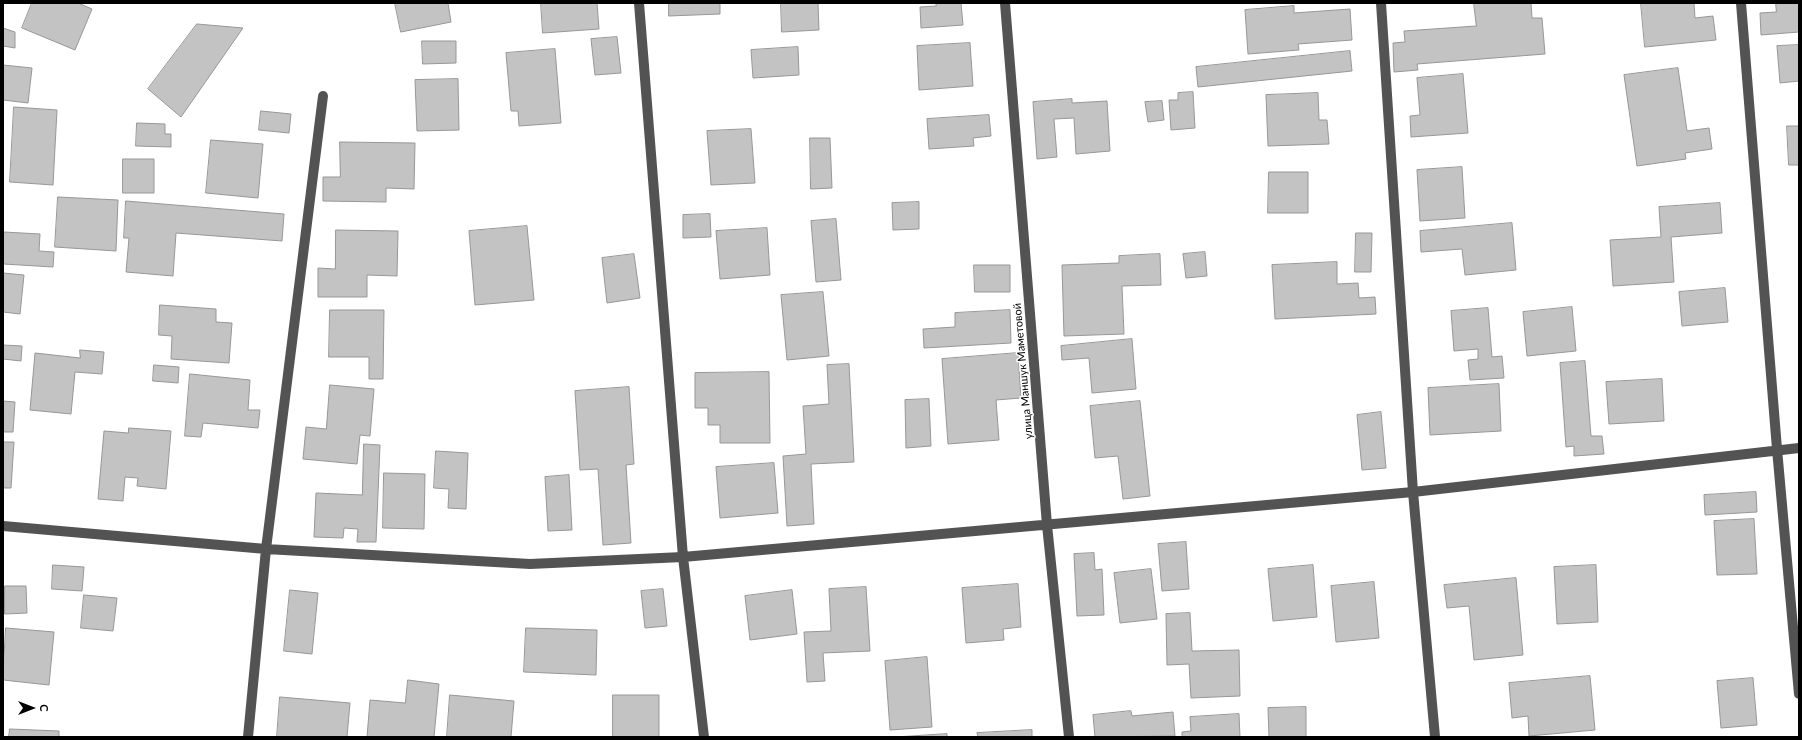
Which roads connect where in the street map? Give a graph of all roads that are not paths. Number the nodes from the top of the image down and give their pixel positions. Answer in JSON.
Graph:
{"nodes":[{"id":1,"x":639,"y":3,"type":"edge"},
{"id":2,"x":1005,"y":3,"type":"edge"},
{"id":3,"x":1381,"y":3,"type":"edge"},
{"id":4,"x":1741,"y":3,"type":"edge"},
{"id":5,"x":323,"y":96,"type":"dead end"},
{"id":6,"x":1799,"y":448,"type":"edge"},
{"id":7,"x":1777,"y":450,"type":"junction"},
{"id":8,"x":1413,"y":492,"type":"junction"},
{"id":9,"x":1047,"y":525,"type":"junction"},
{"id":10,"x":3,"y":526,"type":"edge"},
{"id":11,"x":266,"y":549,"type":"junction"},
{"id":12,"x":683,"y":557,"type":"junction"},
{"id":13,"x":1799,"y":694,"type":"edge"},
{"id":14,"x":248,"y":737,"type":"edge"},
{"id":15,"x":704,"y":737,"type":"edge"},
{"id":16,"x":1069,"y":737,"type":"edge"},
{"id":17,"x":1435,"y":737,"type":"edge"}],
"edges":[{"from":1,"to":12,"type":"street"},
{"from":2,"to":9,"type":"street","name":"улица Маншук Маметовой"},
{"from":3,"to":8,"type":"street"},
{"from":4,"to":7,"type":"street"},
{"from":5,"to":11,"type":"street"},
{"from":6,"to":7,"type":"street"},
{"from":7,"to":8,"type":"street"},
{"from":7,"to":13,"type":"street"},
{"from":8,"to":9,"type":"street"},
{"from":8,"to":17,"type":"street"},
{"from":9,"to":12,"type":"street"},
{"from":9,"to":16,"type":"street","name":"улица Маншук Маметовой"},
{"from":10,"to":11,"type":"street"},
{"from":11,"to":12,"type":"street"},
{"from":11,"to":14,"type":"street"},
{"from":12,"to":15,"type":"street"}]}
